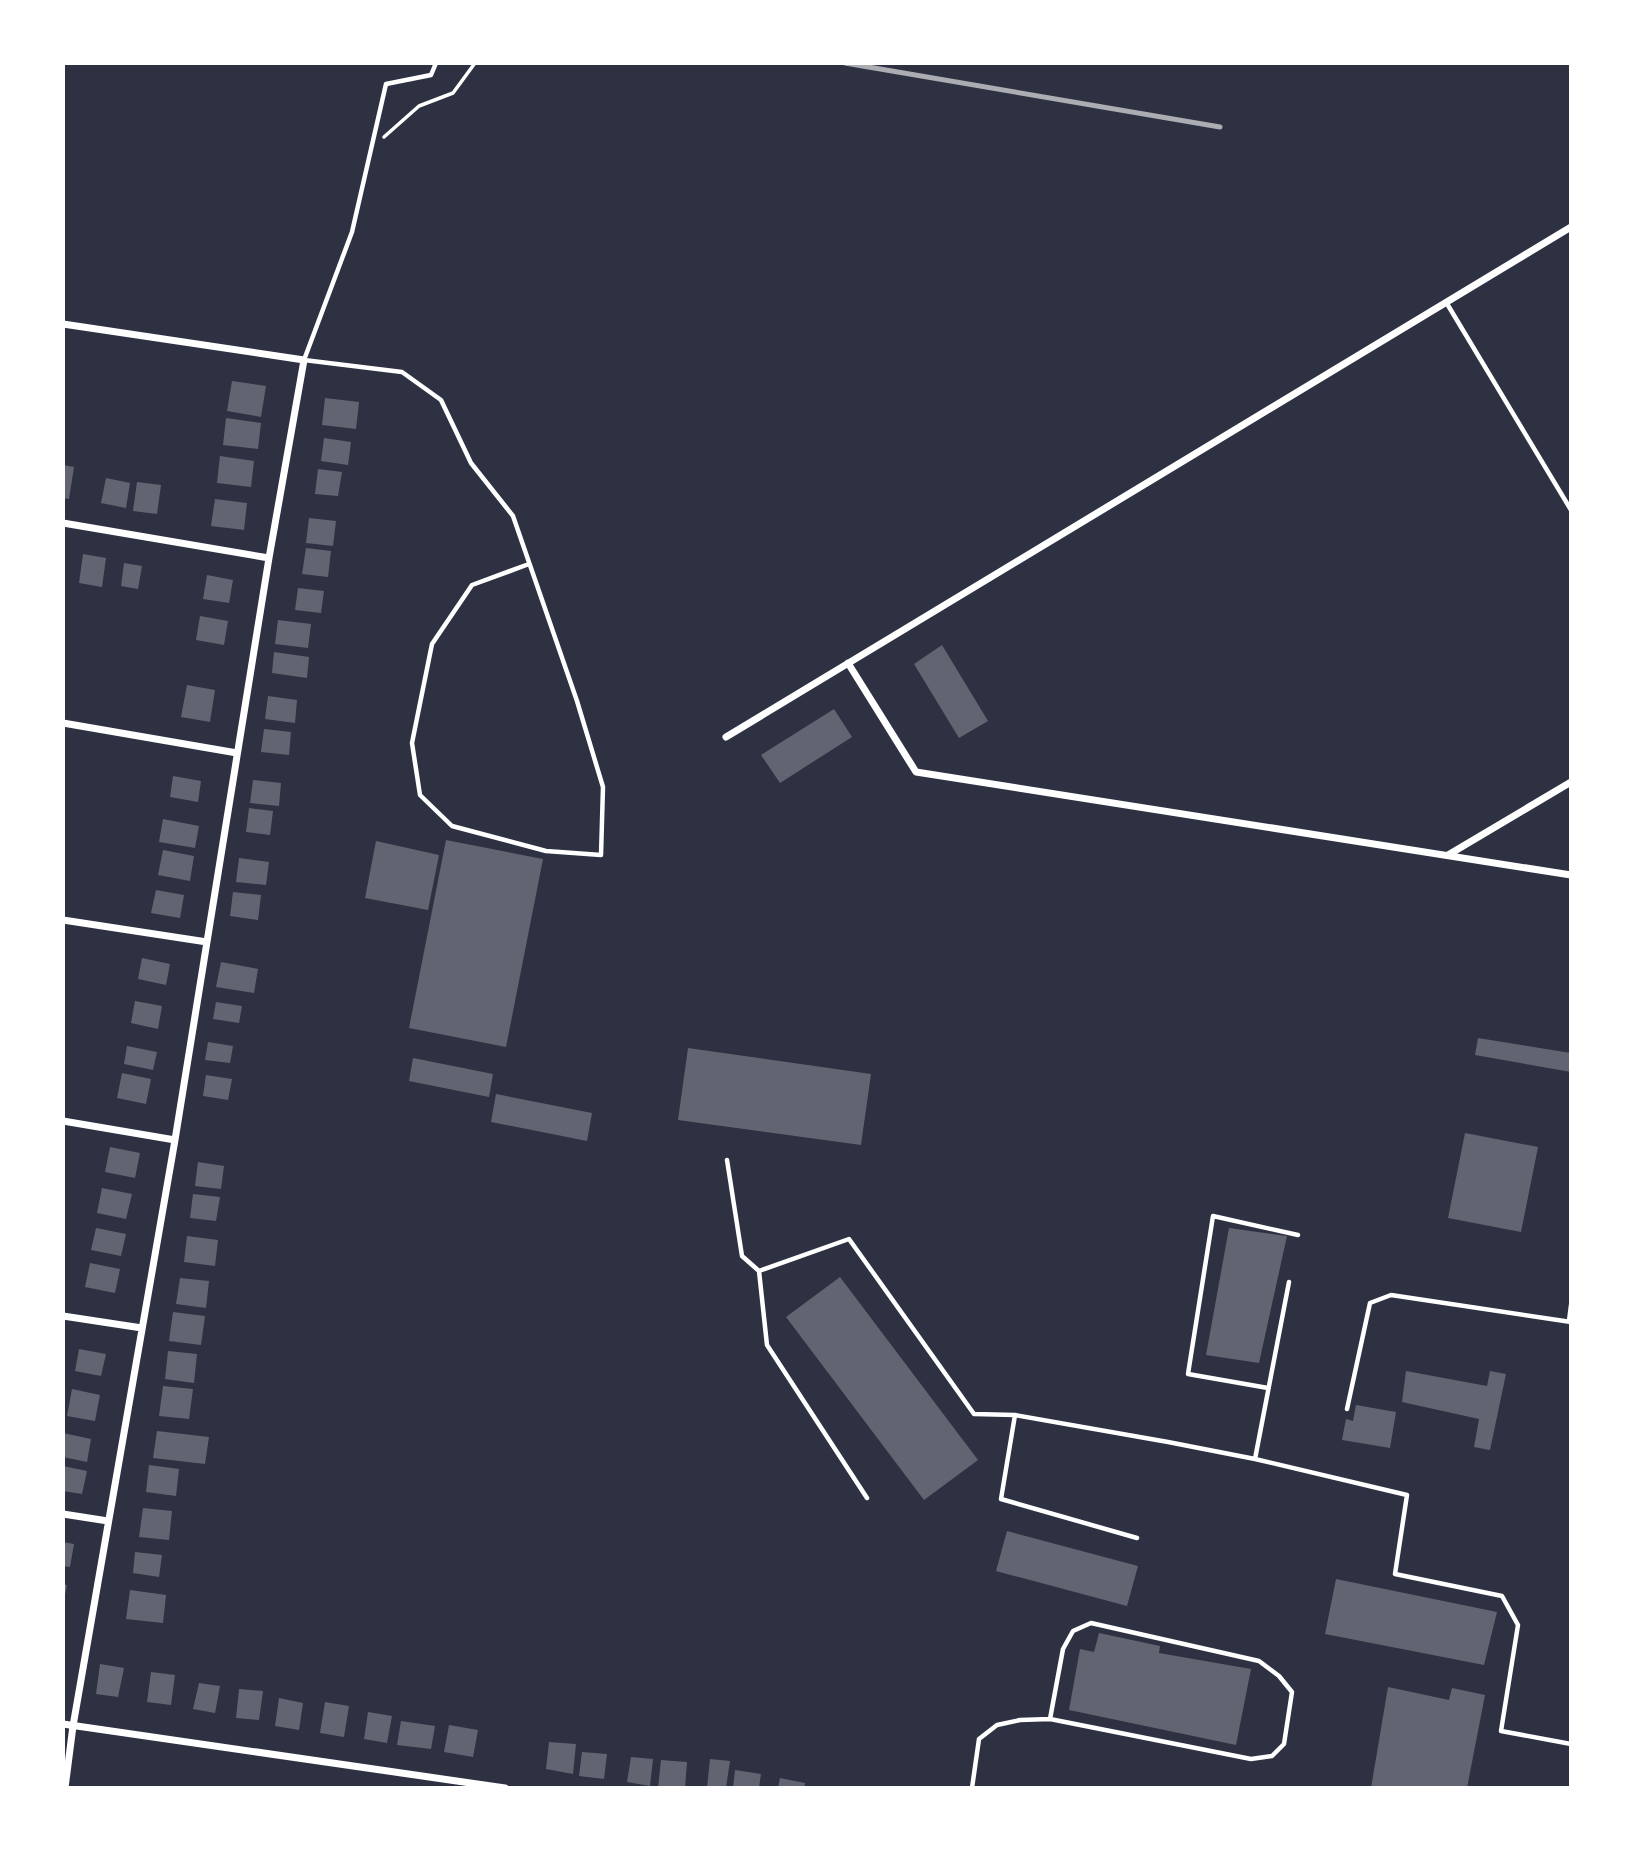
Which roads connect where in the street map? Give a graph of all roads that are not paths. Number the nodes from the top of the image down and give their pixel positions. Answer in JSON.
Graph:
{"nodes":[{"id":1,"x":436,"y":63,"type":"edge"},
{"id":2,"x":1571,"y":227,"type":"edge"},
{"id":3,"x":1446,"y":302,"type":"junction"},
{"id":4,"x":63,"y":324,"type":"edge"},
{"id":5,"x":304,"y":360,"type":"junction"},
{"id":6,"x":1571,"y":510,"type":"edge"},
{"id":7,"x":63,"y":523,"type":"edge"},
{"id":8,"x":269,"y":558,"type":"junction"},
{"id":9,"x":529,"y":564,"type":"junction"},
{"id":10,"x":848,"y":663,"type":"junction"},
{"id":11,"x":63,"y":723,"type":"edge"},
{"id":12,"x":726,"y":737,"type":"dead end"},
{"id":13,"x":237,"y":753,"type":"junction"},
{"id":14,"x":1571,"y":782,"type":"edge"},
{"id":15,"x":1447,"y":855,"type":"junction"},
{"id":16,"x":1571,"y":875,"type":"edge"},
{"id":17,"x":63,"y":920,"type":"edge"},
{"id":18,"x":207,"y":942,"type":"junction"},
{"id":19,"x":63,"y":1121,"type":"edge"},
{"id":20,"x":174,"y":1140,"type":"junction"},
{"id":21,"x":727,"y":1160,"type":"dead end"},
{"id":22,"x":1298,"y":1235,"type":"dead end"},
{"id":23,"x":759,"y":1271,"type":"junction"},
{"id":24,"x":1289,"y":1282,"type":"dead end"},
{"id":25,"x":1571,"y":1305,"type":"edge"},
{"id":26,"x":63,"y":1316,"type":"edge"},
{"id":27,"x":1570,"y":1321,"type":"edge"},
{"id":28,"x":142,"y":1328,"type":"junction"},
{"id":29,"x":1268,"y":1388,"type":"junction"},
{"id":30,"x":1347,"y":1409,"type":"dead end"},
{"id":31,"x":1015,"y":1415,"type":"junction"},
{"id":32,"x":1255,"y":1459,"type":"junction"},
{"id":33,"x":867,"y":1498,"type":"dead end"},
{"id":34,"x":63,"y":1514,"type":"edge"},
{"id":35,"x":108,"y":1521,"type":"junction"},
{"id":36,"x":1137,"y":1538,"type":"dead end"},
{"id":37,"x":1050,"y":1719,"type":"junction"},
{"id":38,"x":63,"y":1724,"type":"edge"},
{"id":39,"x":73,"y":1726,"type":"junction"},
{"id":40,"x":1571,"y":1744,"type":"edge"},
{"id":41,"x":65,"y":1788,"type":"edge"},
{"id":42,"x":505,"y":1788,"type":"edge"},
{"id":43,"x":972,"y":1788,"type":"edge"}],
"edges":[{"from":1,"to":5,"type":"lane"},
{"from":2,"to":3,"type":"street"},
{"from":3,"to":6,"type":"lane"},
{"from":3,"to":10,"type":"street"},
{"from":4,"to":5,"type":"street"},
{"from":5,"to":8,"type":"street"},
{"from":5,"to":9,"type":"lane"},
{"from":7,"to":8,"type":"street"},
{"from":8,"to":13,"type":"street"},
{"from":9,"to":9,"type":"lane"},
{"from":10,"to":12,"type":"street"},
{"from":10,"to":15,"type":"street"},
{"from":11,"to":13,"type":"street"},
{"from":13,"to":18,"type":"street"},
{"from":14,"to":15,"type":"street"},
{"from":15,"to":16,"type":"street"},
{"from":17,"to":18,"type":"street"},
{"from":18,"to":20,"type":"street"},
{"from":19,"to":20,"type":"street"},
{"from":20,"to":28,"type":"street"},
{"from":21,"to":23,"type":"lane"},
{"from":22,"to":29,"type":"lane"},
{"from":23,"to":31,"type":"lane"},
{"from":23,"to":33,"type":"lane"},
{"from":24,"to":29,"type":"lane"},
{"from":25,"to":27,"type":"lane"},
{"from":26,"to":28,"type":"street"},
{"from":27,"to":30,"type":"lane"},
{"from":28,"to":35,"type":"street"},
{"from":29,"to":32,"type":"lane"},
{"from":31,"to":32,"type":"lane"},
{"from":31,"to":36,"type":"lane"},
{"from":32,"to":40,"type":"lane"},
{"from":34,"to":35,"type":"street"},
{"from":35,"to":39,"type":"street"},
{"from":37,"to":37,"type":"lane"},
{"from":37,"to":43,"type":"lane"},
{"from":38,"to":39,"type":"street"},
{"from":39,"to":41,"type":"street"},
{"from":39,"to":42,"type":"street"}]}
